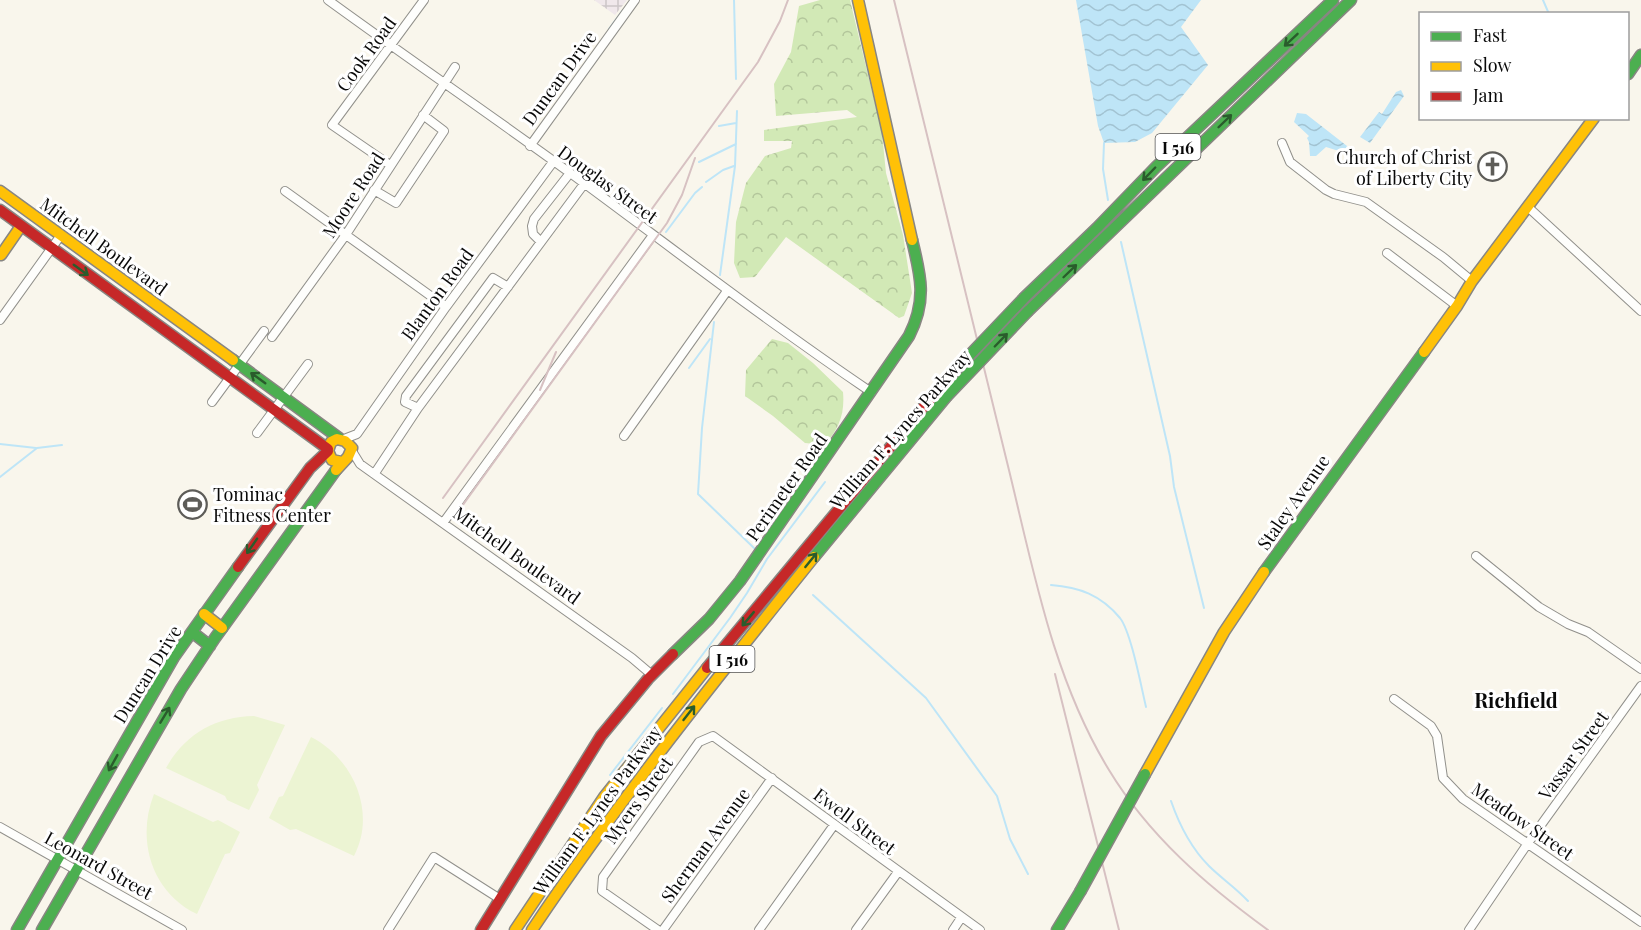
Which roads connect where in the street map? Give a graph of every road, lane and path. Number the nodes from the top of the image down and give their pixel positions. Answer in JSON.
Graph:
{"nodes":[{"id":1,"x":328,"y":0,"type":"edge"},
{"id":2,"x":424,"y":0,"type":"edge"},
{"id":3,"x":635,"y":0,"type":"edge"},
{"id":4,"x":858,"y":0,"type":"edge"},
{"id":5,"x":1333,"y":0,"type":"edge"},
{"id":6,"x":1351,"y":0,"type":"edge"},
{"id":7,"x":390,"y":45,"type":"junction"},
{"id":8,"x":1641,"y":55,"type":"edge"},
{"id":9,"x":455,"y":67,"type":"dead end"},
{"id":10,"x":1629,"y":73,"type":"edge"},
{"id":11,"x":444,"y":82,"type":"junction"},
{"id":12,"x":423,"y":115,"type":"junction"},
{"id":13,"x":1593,"y":120,"type":"edge"},
{"id":14,"x":1282,"y":142,"type":"dead end"},
{"id":15,"x":530,"y":146,"type":"junction"},
{"id":16,"x":553,"y":162,"type":"junction"},
{"id":17,"x":390,"y":165,"type":"junction"},
{"id":18,"x":570,"y":173,"type":"junction"},
{"id":19,"x":584,"y":184,"type":"junction"},
{"id":20,"x":374,"y":190,"type":"junction"},
{"id":21,"x":0,"y":191,"type":"edge"},
{"id":22,"x":285,"y":192,"type":"dead end"},
{"id":23,"x":1529,"y":208,"type":"junction"},
{"id":24,"x":0,"y":210,"type":"edge"},
{"id":25,"x":21,"y":226,"type":"junction"},
{"id":26,"x":61,"y":235,"type":"junction"},
{"id":27,"x":653,"y":235,"type":"junction"},
{"id":28,"x":345,"y":236,"type":"junction"},
{"id":29,"x":542,"y":242,"type":"junction"},
{"id":30,"x":51,"y":248,"type":"junction"},
{"id":31,"x":1387,"y":253,"type":"dead end"},
{"id":32,"x":1,"y":255,"type":"edge"},
{"id":33,"x":1472,"y":281,"type":"junction"},
{"id":34,"x":508,"y":287,"type":"junction"},
{"id":35,"x":727,"y":291,"type":"junction"},
{"id":36,"x":1457,"y":306,"type":"junction"},
{"id":37,"x":446,"y":307,"type":"junction"},
{"id":38,"x":1641,"y":311,"type":"edge"},
{"id":39,"x":0,"y":320,"type":"edge"},
{"id":40,"x":188,"y":328,"type":"junction"},
{"id":41,"x":264,"y":331,"type":"dead end"},
{"id":42,"x":272,"y":337,"type":"dead end"},
{"id":43,"x":179,"y":339,"type":"junction"},
{"id":44,"x":308,"y":364,"type":"dead end"},
{"id":45,"x":240,"y":365,"type":"junction"},
{"id":46,"x":230,"y":378,"type":"junction"},
{"id":47,"x":872,"y":392,"type":"junction"},
{"id":48,"x":284,"y":397,"type":"junction"},
{"id":49,"x":212,"y":402,"type":"dead end"},
{"id":50,"x":418,"y":408,"type":"junction"},
{"id":51,"x":276,"y":410,"type":"junction"},
{"id":52,"x":257,"y":433,"type":"dead end"},
{"id":53,"x":357,"y":434,"type":"junction"},
{"id":54,"x":624,"y":436,"type":"dead end"},
{"id":55,"x":341,"y":439,"type":"junction"},
{"id":56,"x":316,"y":440,"type":"junction"},
{"id":57,"x":328,"y":450,"type":"junction"},
{"id":58,"x":352,"y":450,"type":"junction"},
{"id":59,"x":343,"y":462,"type":"junction"},
{"id":60,"x":314,"y":464,"type":"junction"},
{"id":61,"x":360,"y":464,"type":"junction"},
{"id":62,"x":375,"y":473,"type":"junction"},
{"id":63,"x":443,"y":523,"type":"junction"},
{"id":64,"x":1476,"y":556,"type":"dead end"},
{"id":65,"x":204,"y":614,"type":"junction"},
{"id":66,"x":222,"y":628,"type":"junction"},
{"id":67,"x":192,"y":632,"type":"junction"},
{"id":68,"x":210,"y":646,"type":"junction"},
{"id":69,"x":1641,"y":669,"type":"edge"},
{"id":70,"x":652,"y":675,"type":"junction"},
{"id":71,"x":1641,"y":686,"type":"edge"},
{"id":72,"x":1394,"y":699,"type":"dead end"},
{"id":73,"x":713,"y":736,"type":"joint"},
{"id":74,"x":772,"y":778,"type":"junction"},
{"id":75,"x":834,"y":825,"type":"junction"},
{"id":76,"x":0,"y":827,"type":"edge"},
{"id":77,"x":1528,"y":843,"type":"junction"},
{"id":78,"x":57,"y":859,"type":"junction"},
{"id":79,"x":77,"y":870,"type":"junction"},
{"id":80,"x":898,"y":872,"type":"junction"},
{"id":81,"x":500,"y":899,"type":"junction"},
{"id":82,"x":962,"y":918,"type":"junction"},
{"id":83,"x":1641,"y":922,"type":"edge"},
{"id":84,"x":17,"y":930,"type":"edge"},
{"id":85,"x":42,"y":930,"type":"edge"},
{"id":86,"x":182,"y":930,"type":"edge"},
{"id":87,"x":388,"y":930,"type":"edge"},
{"id":88,"x":481,"y":930,"type":"edge"},
{"id":89,"x":515,"y":930,"type":"edge"},
{"id":90,"x":532,"y":930,"type":"edge"},
{"id":91,"x":661,"y":930,"type":"edge"},
{"id":92,"x":759,"y":930,"type":"edge"},
{"id":93,"x":856,"y":930,"type":"edge"},
{"id":94,"x":953,"y":930,"type":"edge"},
{"id":95,"x":980,"y":930,"type":"edge"},
{"id":96,"x":1057,"y":930,"type":"edge"},
{"id":97,"x":1469,"y":930,"type":"edge"}],
"edges":[{"from":1,"to":7,"type":"street","name":"Douglas Street"},
{"from":2,"to":7,"type":"street","name":"Cook Road"},
{"from":3,"to":15,"type":"street","name":"Duncan Drive"},
{"from":4,"to":47,"type":"main road","name":"Perimeter Road"},
{"from":5,"to":89,"type":"main road","name":"William F. Lynes Parkway","number":"I 516","one_way":true,"bridge":true},
{"from":90,"to":6,"type":"main road","name":"William F. Lynes Parkway","number":"I 516","one_way":true,"bridge":true},
{"from":7,"to":11,"type":"street","name":"Douglas Street"},
{"from":7,"to":17,"type":"street","name":"Cook Road"},
{"from":8,"to":10,"type":"main road"},
{"from":9,"to":11,"type":"street","name":"Moore Road"},
{"from":11,"to":12,"type":"street","name":"Moore Road"},
{"from":11,"to":15,"type":"street","name":"Douglas Street"},
{"from":12,"to":17,"type":"street","name":"Moore Road"},
{"from":12,"to":20,"type":"street"},
{"from":13,"to":23,"type":"main road","name":"Staley Avenue"},
{"from":14,"to":33,"type":"street"},
{"from":15,"to":16,"type":"street","name":"Douglas Street"},
{"from":16,"to":18,"type":"street","name":"Douglas Street"},
{"from":16,"to":37,"type":"street","name":"Blanton Road"},
{"from":17,"to":20,"type":"street","name":"Moore Road"},
{"from":18,"to":19,"type":"street","name":"Douglas Street"},
{"from":18,"to":29,"type":"street"},
{"from":19,"to":27,"type":"street","name":"Douglas Street"},
{"from":19,"to":29,"type":"street"},
{"from":20,"to":28,"type":"street","name":"Moore Road"},
{"from":21,"to":26,"type":"main road","name":"Mitchell Boulevard"},
{"from":22,"to":28,"type":"street"},
{"from":23,"to":33,"type":"main road","name":"Staley Avenue"},
{"from":23,"to":38,"type":"street"},
{"from":24,"to":25,"type":"main road","name":"Mitchell Boulevard"},
{"from":25,"to":30,"type":"main road","name":"Mitchell Boulevard"},
{"from":25,"to":32,"type":"main road"},
{"from":26,"to":30,"type":"street"},
{"from":26,"to":40,"type":"main road","name":"Mitchell Boulevard"},
{"from":27,"to":35,"type":"street","name":"Douglas Street"},
{"from":27,"to":63,"type":"street"},
{"from":28,"to":37,"type":"street"},
{"from":28,"to":42,"type":"street","name":"Moore Road"},
{"from":29,"to":34,"type":"street"},
{"from":30,"to":39,"type":"street"},
{"from":30,"to":43,"type":"main road","name":"Mitchell Boulevard","one_way":true},
{"from":31,"to":36,"type":"street"},
{"from":33,"to":36,"type":"main road","name":"Staley Avenue"},
{"from":34,"to":50,"type":"street"},
{"from":34,"to":50,"type":"street"},
{"from":35,"to":47,"type":"street","name":"Douglas Street"},
{"from":35,"to":54,"type":"street"},
{"from":36,"to":96,"type":"main road","name":"Staley Avenue","bridge":true},
{"from":37,"to":53,"type":"street","name":"Blanton Road"},
{"from":40,"to":43,"type":"street"},
{"from":40,"to":45,"type":"main road","name":"Mitchell Boulevard"},
{"from":41,"to":45,"type":"street"},
{"from":43,"to":46,"type":"main road","name":"Mitchell Boulevard"},
{"from":44,"to":48,"type":"street"},
{"from":45,"to":46,"type":"street"},
{"from":48,"to":45,"type":"main road","name":"Mitchell Boulevard","one_way":true},
{"from":46,"to":49,"type":"street"},
{"from":46,"to":51,"type":"main road","name":"Mitchell Boulevard"},
{"from":47,"to":70,"type":"main road","name":"Perimeter Road"},
{"from":48,"to":51,"type":"street"},
{"from":48,"to":55,"type":"main road","name":"Mitchell Boulevard"},
{"from":50,"to":62,"type":"street"},
{"from":51,"to":52,"type":"street"},
{"from":51,"to":56,"type":"main road","name":"Mitchell Boulevard"},
{"from":53,"to":55,"type":"street"},
{"from":53,"to":58,"type":"street","name":"Blanton Road"},
{"from":55,"to":57,"type":"main road"},
{"from":55,"to":58,"type":"main road"},
{"from":56,"to":57,"type":"main road","name":"Mitchell Boulevard"},
{"from":56,"to":60,"type":"main road"},
{"from":57,"to":59,"type":"main road"},
{"from":57,"to":60,"type":"main road","name":"Duncan Drive"},
{"from":58,"to":59,"type":"main road"},
{"from":58,"to":61,"type":"street","name":"Mitchell Boulevard"},
{"from":59,"to":61,"type":"street","name":"Mitchell Boulevard"},
{"from":59,"to":66,"type":"main road","name":"Duncan Drive"},
{"from":60,"to":65,"type":"main road","name":"Duncan Drive","one_way":true},
{"from":61,"to":62,"type":"street","name":"Mitchell Boulevard"},
{"from":62,"to":63,"type":"street","name":"Mitchell Boulevard"},
{"from":63,"to":70,"type":"street","name":"Mitchell Boulevard"},
{"from":64,"to":69,"type":"street"},
{"from":65,"to":66,"type":"main road"},
{"from":65,"to":67,"type":"main road","name":"Duncan Drive"},
{"from":66,"to":68,"type":"main road","name":"Duncan Drive"},
{"from":67,"to":68,"type":"main road"},
{"from":67,"to":78,"type":"main road","name":"Duncan Drive","one_way":true},
{"from":79,"to":68,"type":"main road","name":"Duncan Drive","one_way":true},
{"from":70,"to":81,"type":"main road","name":"Perimeter Road"},
{"from":71,"to":77,"type":"street","name":"Vassar Street"},
{"from":72,"to":77,"type":"street","name":"Meadow Street"},
{"from":73,"to":74,"type":"street","name":"Ewell Street"},
{"from":73,"to":91,"type":"street","name":"Myers Street"},
{"from":74,"to":75,"type":"street","name":"Ewell Street"},
{"from":74,"to":91,"type":"street","name":"Sherman Avenue"},
{"from":75,"to":80,"type":"street","name":"Ewell Street"},
{"from":75,"to":92,"type":"street"},
{"from":76,"to":78,"type":"street","name":"Leonard Street"},
{"from":77,"to":83,"type":"street","name":"Meadow Street"},
{"from":77,"to":97,"type":"street","name":"Vassar Street"},
{"from":78,"to":79,"type":"street","name":"Leonard Street"},
{"from":78,"to":84,"type":"main road","name":"Duncan Drive"},
{"from":79,"to":85,"type":"main road","name":"Duncan Drive"},
{"from":79,"to":86,"type":"street","name":"Leonard Street"},
{"from":80,"to":82,"type":"street","name":"Ewell Street"},
{"from":80,"to":93,"type":"street"},
{"from":81,"to":87,"type":"street"},
{"from":81,"to":88,"type":"main road","name":"Perimeter Road"},
{"from":82,"to":94,"type":"street"},
{"from":82,"to":95,"type":"street","name":"Ewell Street"}]}
